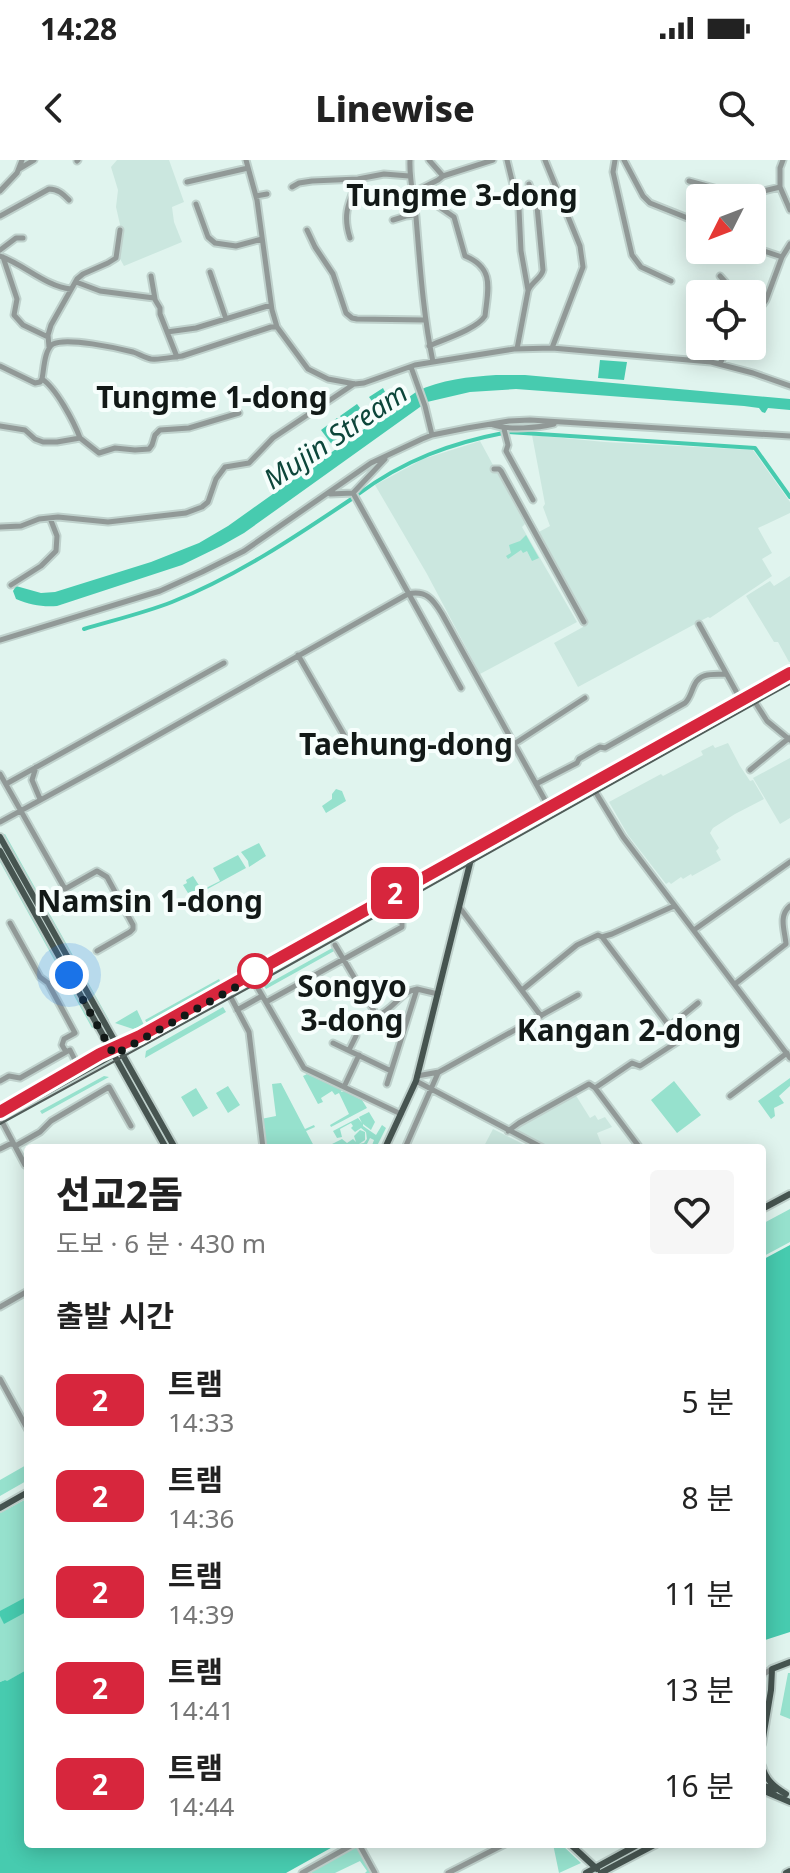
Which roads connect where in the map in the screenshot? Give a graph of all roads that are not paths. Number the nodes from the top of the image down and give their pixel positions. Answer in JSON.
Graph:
{"nodes":[{"id":1,"x":22,"y":160,"type":"edge"},
{"id":2,"x":34,"y":160,"type":"edge"},
{"id":3,"x":246,"y":160,"type":"edge"},
{"id":4,"x":410,"y":160,"type":"edge"},
{"id":5,"x":429,"y":160,"type":"edge"},
{"id":6,"x":493,"y":160,"type":"edge"},
{"id":7,"x":507,"y":160,"type":"edge"},
{"id":8,"x":545,"y":160,"type":"edge"},
{"id":9,"x":615,"y":160,"type":"edge"},
{"id":10,"x":624,"y":160,"type":"edge"},
{"id":11,"x":783,"y":160,"type":"edge"},
{"id":12,"x":248,"y":168,"type":"junction"},
{"id":13,"x":19,"y":169,"type":"junction"},
{"id":14,"x":409,"y":176,"type":"junction"},
{"id":15,"x":443,"y":176,"type":"junction"},
{"id":16,"x":358,"y":179,"type":"junction"},
{"id":17,"x":689,"y":181,"type":"dead end"},
{"id":18,"x":187,"y":182,"type":"dead end"},
{"id":19,"x":529,"y":184,"type":"dead end"},
{"id":20,"x":292,"y":187,"type":"dead end"},
{"id":21,"x":780,"y":187,"type":"junction"},
{"id":22,"x":0,"y":191,"type":"edge"},
{"id":23,"x":415,"y":191,"type":"junction"},
{"id":24,"x":267,"y":194,"type":"dead end"},
{"id":25,"x":256,"y":196,"type":"junction"},
{"id":26,"x":69,"y":200,"type":"dead end"},
{"id":27,"x":196,"y":204,"type":"dead end"},
{"id":28,"x":790,"y":210,"type":"edge"},
{"id":29,"x":415,"y":215,"type":"junction"},
{"id":30,"x":0,"y":216,"type":"edge"},
{"id":31,"x":686,"y":217,"type":"edge"},
{"id":32,"x":393,"y":220,"type":"dead end"},
{"id":33,"x":120,"y":230,"type":"dead end"},
{"id":34,"x":307,"y":230,"type":"dead end"},
{"id":35,"x":23,"y":238,"type":"dead end"},
{"id":36,"x":350,"y":238,"type":"dead end"},
{"id":37,"x":262,"y":239,"type":"junction"},
{"id":38,"x":790,"y":244,"type":"edge"},
{"id":39,"x":766,"y":252,"type":"edge"},
{"id":40,"x":1,"y":254,"type":"edge"},
{"id":41,"x":782,"y":257,"type":"junction"},
{"id":42,"x":210,"y":272,"type":"dead end"},
{"id":43,"x":151,"y":276,"type":"dead end"},
{"id":44,"x":720,"y":276,"type":"dead end"},
{"id":45,"x":724,"y":280,"type":"edge"},
{"id":46,"x":671,"y":281,"type":"dead end"},
{"id":47,"x":76,"y":282,"type":"junction"},
{"id":48,"x":71,"y":289,"type":"junction"},
{"id":49,"x":528,"y":291,"type":"junction"},
{"id":50,"x":155,"y":299,"type":"junction"},
{"id":51,"x":766,"y":300,"type":"edge"},
{"id":52,"x":271,"y":305,"type":"junction"},
{"id":53,"x":226,"y":319,"type":"junction"},
{"id":54,"x":425,"y":320,"type":"junction"},
{"id":55,"x":277,"y":327,"type":"junction"},
{"id":56,"x":167,"y":332,"type":"junction"},
{"id":57,"x":48,"y":337,"type":"junction"},
{"id":58,"x":429,"y":346,"type":"junction"},
{"id":59,"x":49,"y":348,"type":"junction"},
{"id":60,"x":552,"y":348,"type":"junction"},
{"id":61,"x":517,"y":349,"type":"junction"},
{"id":62,"x":177,"y":357,"type":"junction"},
{"id":63,"x":722,"y":360,"type":"edge"},
{"id":64,"x":433,"y":362,"type":"junction"},
{"id":65,"x":720,"y":364,"type":"junction"},
{"id":66,"x":0,"y":366,"type":"edge"},
{"id":67,"x":411,"y":367,"type":"junction"},
{"id":68,"x":42,"y":379,"type":"junction"},
{"id":69,"x":355,"y":384,"type":"junction"},
{"id":70,"x":790,"y":386,"type":"edge"},
{"id":71,"x":239,"y":413,"type":"dead end"},
{"id":72,"x":563,"y":422,"type":"junction"},
{"id":73,"x":488,"y":424,"type":"junction"},
{"id":74,"x":0,"y":426,"type":"edge"},
{"id":75,"x":505,"y":432,"type":"junction"},
{"id":76,"x":432,"y":435,"type":"junction"},
{"id":77,"x":790,"y":436,"type":"edge"},
{"id":78,"x":80,"y":438,"type":"junction"},
{"id":79,"x":388,"y":456,"type":"junction"},
{"id":80,"x":494,"y":469,"type":"dead end"},
{"id":81,"x":353,"y":493,"type":"junction"},
{"id":82,"x":327,"y":494,"type":"junction"},
{"id":83,"x":533,"y":500,"type":"dead end"},
{"id":84,"x":50,"y":518,"type":"junction"},
{"id":85,"x":0,"y":527,"type":"edge"},
{"id":86,"x":11,"y":585,"type":"dead end"},
{"id":87,"x":408,"y":594,"type":"junction"},
{"id":88,"x":584,"y":622,"type":"dead end"},
{"id":89,"x":699,"y":624,"type":"dead end"},
{"id":90,"x":0,"y":640,"type":"edge"},
{"id":91,"x":298,"y":655,"type":"junction"},
{"id":92,"x":224,"y":663,"type":"dead end"},
{"id":93,"x":726,"y":674,"type":"junction"},
{"id":94,"x":790,"y":678,"type":"edge"},
{"id":95,"x":461,"y":688,"type":"dead end"},
{"id":96,"x":585,"y":698,"type":"dead end"},
{"id":97,"x":753,"y":699,"type":"junction"},
{"id":98,"x":743,"y":704,"type":"junction"},
{"id":99,"x":789,"y":739,"type":"edge"},
{"id":100,"x":514,"y":744,"type":"junction"},
{"id":101,"x":352,"y":749,"type":"dead end"},
{"id":102,"x":36,"y":767,"type":"junction"},
{"id":103,"x":750,"y":770,"type":"dead end"},
{"id":104,"x":0,"y":774,"type":"edge"},
{"id":105,"x":6,"y":784,"type":"junction"},
{"id":106,"x":536,"y":784,"type":"junction"},
{"id":107,"x":593,"y":788,"type":"junction"},
{"id":108,"x":40,"y":799,"type":"junction"},
{"id":109,"x":20,"y":810,"type":"junction"},
{"id":110,"x":551,"y":811,"type":"junction"},
{"id":111,"x":0,"y":822,"type":"edge"},
{"id":112,"x":0,"y":837,"type":"edge"},
{"id":113,"x":0,"y":851,"type":"edge"},
{"id":114,"x":472,"y":855,"type":"junction"},
{"id":115,"x":790,"y":862,"type":"edge"},
{"id":116,"x":390,"y":901,"type":"junction"},
{"id":117,"x":674,"y":906,"type":"junction"},
{"id":118,"x":790,"y":906,"type":"edge"},
{"id":119,"x":460,"y":908,"type":"junction"},
{"id":120,"x":10,"y":923,"type":"dead end"},
{"id":121,"x":694,"y":930,"type":"junction"},
{"id":122,"x":602,"y":937,"type":"junction"},
{"id":123,"x":335,"y":945,"type":"dead end"},
{"id":124,"x":97,"y":951,"type":"dead end"},
{"id":125,"x":343,"y":959,"type":"junction"},
{"id":126,"x":252,"y":978,"type":"junction"},
{"id":127,"x":735,"y":984,"type":"junction"},
{"id":128,"x":417,"y":989,"type":"junction"},
{"id":129,"x":522,"y":990,"type":"junction"},
{"id":130,"x":228,"y":992,"type":"junction"},
{"id":131,"x":438,"y":994,"type":"junction"},
{"id":132,"x":578,"y":995,"type":"dead end"},
{"id":133,"x":264,"y":999,"type":"junction"},
{"id":134,"x":698,"y":1003,"type":"dead end"},
{"id":135,"x":237,"y":1010,"type":"junction"},
{"id":136,"x":541,"y":1016,"type":"junction"},
{"id":137,"x":670,"y":1026,"type":"junction"},
{"id":138,"x":356,"y":1036,"type":"dead end"},
{"id":139,"x":333,"y":1043,"type":"dead end"},
{"id":140,"x":349,"y":1050,"type":"junction"},
{"id":141,"x":66,"y":1052,"type":"junction"},
{"id":142,"x":117,"y":1053,"type":"junction"},
{"id":143,"x":359,"y":1055,"type":"junction"},
{"id":144,"x":788,"y":1056,"type":"edge"},
{"id":145,"x":76,"y":1062,"type":"dead end"},
{"id":146,"x":391,"y":1071,"type":"junction"},
{"id":147,"x":439,"y":1072,"type":"junction"},
{"id":148,"x":416,"y":1079,"type":"junction"},
{"id":149,"x":0,"y":1081,"type":"edge"},
{"id":150,"x":387,"y":1084,"type":"dead end"},
{"id":151,"x":592,"y":1086,"type":"junction"},
{"id":152,"x":344,"y":1087,"type":"junction"},
{"id":153,"x":431,"y":1088,"type":"junction"},
{"id":154,"x":730,"y":1096,"type":"dead end"},
{"id":155,"x":401,"y":1114,"type":"junction"},
{"id":156,"x":0,"y":1118,"type":"edge"},
{"id":157,"x":131,"y":1126,"type":"dead end"},
{"id":158,"x":508,"y":1131,"type":"junction"},
{"id":159,"x":14,"y":1144,"type":"junction"},
{"id":160,"x":164,"y":1144,"type":"edge"},
{"id":161,"x":173,"y":1144,"type":"edge"},
{"id":162,"x":262,"y":1144,"type":"edge"},
{"id":163,"x":387,"y":1144,"type":"edge"},
{"id":164,"x":407,"y":1144,"type":"edge"},
{"id":165,"x":535,"y":1144,"type":"edge"},
{"id":166,"x":637,"y":1144,"type":"edge"},
{"id":167,"x":0,"y":1149,"type":"edge"},
{"id":168,"x":24,"y":1163,"type":"edge"},
{"id":169,"x":790,"y":1194,"type":"edge"},
{"id":170,"x":766,"y":1207,"type":"edge"},
{"id":171,"x":24,"y":1293,"type":"edge"},
{"id":172,"x":0,"y":1307,"type":"edge"},
{"id":173,"x":0,"y":1379,"type":"edge"},
{"id":174,"x":24,"y":1423,"type":"edge"},
{"id":175,"x":24,"y":1494,"type":"edge"},
{"id":176,"x":0,"y":1508,"type":"edge"},
{"id":177,"x":790,"y":1662,"type":"edge"},
{"id":178,"x":766,"y":1668,"type":"edge"},
{"id":179,"x":772,"y":1669,"type":"junction"},
{"id":180,"x":766,"y":1673,"type":"edge"},
{"id":181,"x":766,"y":1720,"type":"edge"},
{"id":182,"x":766,"y":1776,"type":"edge"},
{"id":183,"x":766,"y":1789,"type":"edge"},
{"id":184,"x":789,"y":1797,"type":"edge"},
{"id":185,"x":349,"y":1848,"type":"edge"},
{"id":186,"x":359,"y":1848,"type":"edge"},
{"id":187,"x":497,"y":1848,"type":"edge"},
{"id":188,"x":574,"y":1848,"type":"edge"},
{"id":189,"x":633,"y":1848,"type":"edge"},
{"id":190,"x":648,"y":1848,"type":"edge"},
{"id":191,"x":600,"y":1872,"type":"edge"},
{"id":192,"x":302,"y":1873,"type":"edge"},
{"id":193,"x":375,"y":1873,"type":"edge"},
{"id":194,"x":448,"y":1873,"type":"edge"},
{"id":195,"x":586,"y":1873,"type":"edge"}],
"edges":[{"from":1,"to":13,"type":"street"},
{"from":2,"to":13,"type":"street"},
{"from":3,"to":12,"type":"street"},
{"from":4,"to":14,"type":"street"},
{"from":5,"to":15,"type":"street"},
{"from":6,"to":15,"type":"street"},
{"from":7,"to":49,"type":"street"},
{"from":8,"to":60,"type":"street"},
{"from":9,"to":46,"type":"street"},
{"from":10,"to":31,"type":"street"},
{"from":11,"to":21,"type":"street"},
{"from":12,"to":18,"type":"street"},
{"from":12,"to":25,"type":"street"},
{"from":13,"to":22,"type":"street"},
{"from":14,"to":16,"type":"street"},
{"from":14,"to":23,"type":"street"},
{"from":15,"to":23,"type":"street"},
{"from":16,"to":20,"type":"street"},
{"from":16,"to":36,"type":"street"},
{"from":17,"to":21,"type":"street"},
{"from":19,"to":49,"type":"street"},
{"from":21,"to":28,"type":"street"},
{"from":23,"to":29,"type":"street"},
{"from":23,"to":58,"type":"street"},
{"from":24,"to":25,"type":"street"},
{"from":25,"to":37,"type":"street"},
{"from":26,"to":30,"type":"street"},
{"from":27,"to":37,"type":"street"},
{"from":29,"to":32,"type":"street"},
{"from":29,"to":54,"type":"street"},
{"from":33,"to":47,"type":"street"},
{"from":34,"to":54,"type":"street"},
{"from":35,"to":40,"type":"street"},
{"from":37,"to":52,"type":"street"},
{"from":38,"to":41,"type":"street"},
{"from":39,"to":41,"type":"street"},
{"from":40,"to":48,"type":"street"},
{"from":40,"to":57,"type":"street"},
{"from":41,"to":51,"type":"street"},
{"from":42,"to":53,"type":"street"},
{"from":43,"to":50,"type":"street"},
{"from":44,"to":45,"type":"street"},
{"from":47,"to":48,"type":"street"},
{"from":47,"to":50,"type":"street"},
{"from":48,"to":57,"type":"street"},
{"from":49,"to":61,"type":"street"},
{"from":50,"to":56,"type":"street"},
{"from":52,"to":53,"type":"street"},
{"from":52,"to":55,"type":"street"},
{"from":53,"to":56,"type":"street"},
{"from":54,"to":58,"type":"street"},
{"from":55,"to":62,"type":"street"},
{"from":55,"to":69,"type":"street"},
{"from":56,"to":62,"type":"street"},
{"from":57,"to":59,"type":"street"},
{"from":58,"to":64,"type":"street"},
{"from":59,"to":62,"type":"street"},
{"from":59,"to":68,"type":"street"},
{"from":60,"to":61,"type":"street"},
{"from":60,"to":65,"type":"street"},
{"from":61,"to":64,"type":"street"},
{"from":63,"to":65,"type":"street"},
{"from":64,"to":67,"type":"street"},
{"from":65,"to":70,"type":"street"},
{"from":66,"to":68,"type":"street"},
{"from":67,"to":69,"type":"street"},
{"from":67,"to":76,"type":"street"},
{"from":68,"to":78,"type":"street"},
{"from":69,"to":84,"type":"street"},
{"from":71,"to":78,"type":"street"},
{"from":72,"to":73,"type":"street"},
{"from":72,"to":75,"type":"street"},
{"from":72,"to":77,"type":"street"},
{"from":73,"to":75,"type":"street"},
{"from":73,"to":76,"type":"street"},
{"from":74,"to":78,"type":"street"},
{"from":75,"to":83,"type":"street"},
{"from":76,"to":79,"type":"street"},
{"from":79,"to":81,"type":"street"},
{"from":79,"to":82,"type":"street"},
{"from":80,"to":88,"type":"street"},
{"from":81,"to":82,"type":"street"},
{"from":81,"to":87,"type":"street"},
{"from":82,"to":90,"type":"street"},
{"from":84,"to":85,"type":"street"},
{"from":84,"to":86,"type":"street"},
{"from":87,"to":91,"type":"street"},
{"from":87,"to":95,"type":"street"},
{"from":87,"to":100,"type":"street"},
{"from":89,"to":93,"type":"street"},
{"from":91,"to":101,"type":"street"},
{"from":91,"to":108,"type":"street"},
{"from":92,"to":102,"type":"street"},
{"from":93,"to":98,"type":"street"},
{"from":93,"to":106,"type":"street"},
{"from":94,"to":97,"type":"main road"},
{"from":96,"to":100,"type":"street"},
{"from":97,"to":98,"type":"main road"},
{"from":97,"to":99,"type":"street"},
{"from":98,"to":107,"type":"main road"},
{"from":99,"to":103,"type":"street"},
{"from":100,"to":106,"type":"street"},
{"from":102,"to":105,"type":"street"},
{"from":102,"to":108,"type":"street"},
{"from":104,"to":105,"type":"street"},
{"from":105,"to":109,"type":"street"},
{"from":106,"to":110,"type":"street"},
{"from":107,"to":110,"type":"main road"},
{"from":107,"to":117,"type":"street"},
{"from":108,"to":109,"type":"street"},
{"from":109,"to":111,"type":"street"},
{"from":109,"to":124,"type":"street"},
{"from":110,"to":114,"type":"main road"},
{"from":112,"to":142,"type":"main road"},
{"from":113,"to":142,"type":"main road"},
{"from":114,"to":116,"type":"main road"},
{"from":114,"to":119,"type":"main road"},
{"from":115,"to":121,"type":"street"},
{"from":116,"to":125,"type":"street"},
{"from":116,"to":126,"type":"main road"},
{"from":117,"to":121,"type":"street"},
{"from":117,"to":122,"type":"street"},
{"from":118,"to":127,"type":"street"},
{"from":119,"to":129,"type":"street"},
{"from":119,"to":131,"type":"main road"},
{"from":120,"to":141,"type":"street"},
{"from":121,"to":127,"type":"street"},
{"from":122,"to":129,"type":"street"},
{"from":122,"to":137,"type":"street"},
{"from":123,"to":125,"type":"street"},
{"from":125,"to":128,"type":"street"},
{"from":125,"to":133,"type":"street"},
{"from":126,"to":130,"type":"main road"},
{"from":126,"to":133,"type":"street"},
{"from":127,"to":144,"type":"street"},
{"from":128,"to":131,"type":"street"},
{"from":128,"to":146,"type":"street"},
{"from":129,"to":136,"type":"street"},
{"from":130,"to":135,"type":"street"},
{"from":130,"to":142,"type":"main road"},
{"from":131,"to":148,"type":"main road"},
{"from":132,"to":136,"type":"street"},
{"from":133,"to":135,"type":"street"},
{"from":133,"to":152,"type":"street"},
{"from":134,"to":137,"type":"street"},
{"from":135,"to":162,"type":"street"},
{"from":136,"to":147,"type":"street"},
{"from":137,"to":151,"type":"street"},
{"from":138,"to":140,"type":"street"},
{"from":139,"to":140,"type":"street"},
{"from":140,"to":143,"type":"street"},
{"from":141,"to":145,"type":"street"},
{"from":141,"to":149,"type":"street"},
{"from":142,"to":156,"type":"main road"},
{"from":142,"to":160,"type":"main road"},
{"from":142,"to":161,"type":"main road"},
{"from":143,"to":146,"type":"street"},
{"from":143,"to":152,"type":"street"},
{"from":144,"to":154,"type":"street"},
{"from":146,"to":150,"type":"street"},
{"from":147,"to":148,"type":"street"},
{"from":147,"to":153,"type":"street"},
{"from":148,"to":153,"type":"street"},
{"from":148,"to":155,"type":"main road"},
{"from":151,"to":158,"type":"street"},
{"from":151,"to":166,"type":"street"},
{"from":152,"to":155,"type":"street"},
{"from":153,"to":158,"type":"street"},
{"from":153,"to":164,"type":"street"},
{"from":155,"to":163,"type":"main road"},
{"from":156,"to":159,"type":"street"},
{"from":157,"to":159,"type":"street"},
{"from":158,"to":165,"type":"street"},
{"from":159,"to":167,"type":"street"},
{"from":159,"to":168,"type":"street"},
{"from":169,"to":170,"type":"main road"},
{"from":171,"to":172,"type":"street"},
{"from":173,"to":174,"type":"street"},
{"from":175,"to":176,"type":"main road"},
{"from":177,"to":179,"type":"main road"},
{"from":178,"to":179,"type":"street"},
{"from":179,"to":180,"type":"street"},
{"from":179,"to":181,"type":"main road"},
{"from":182,"to":184,"type":"main road"},
{"from":183,"to":184,"type":"main road"},
{"from":185,"to":192,"type":"street"},
{"from":186,"to":193,"type":"street"},
{"from":187,"to":194,"type":"street"},
{"from":188,"to":191,"type":"main road"},
{"from":189,"to":191,"type":"main road"},
{"from":190,"to":191,"type":"main road"},
{"from":191,"to":195,"type":"main road"}]}
